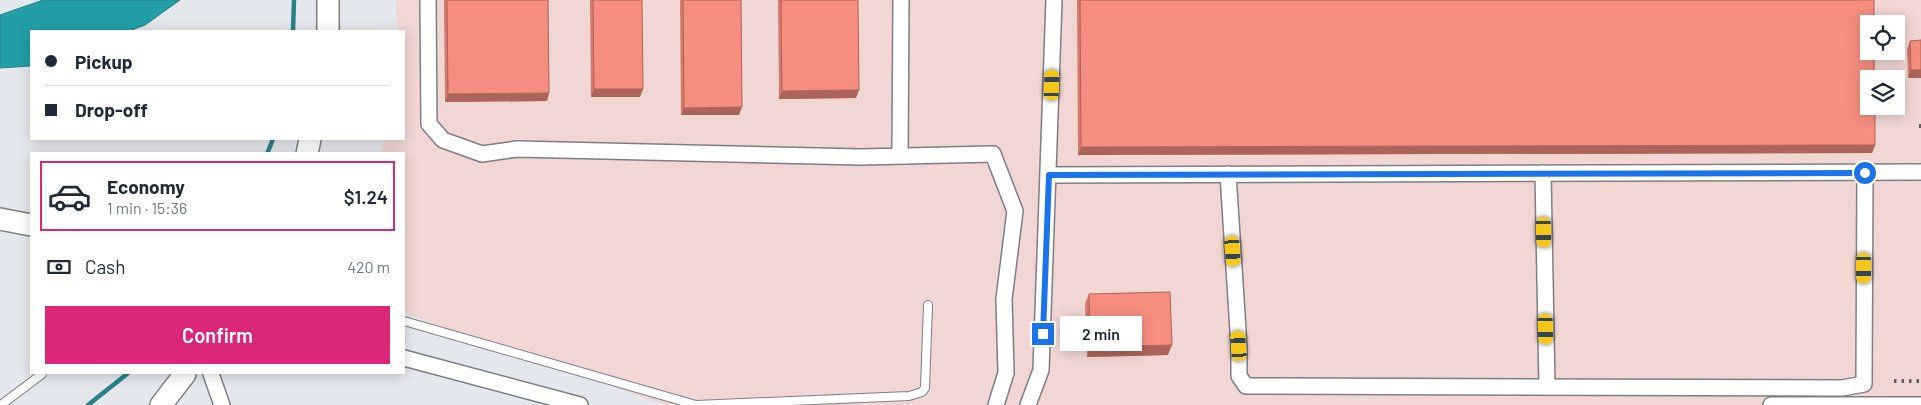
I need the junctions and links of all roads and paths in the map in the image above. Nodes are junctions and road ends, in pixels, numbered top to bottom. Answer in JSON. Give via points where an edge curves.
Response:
{"nodes":[{"id":1,"x":328,"y":0,"type":"edge"},
{"id":2,"x":428,"y":0,"type":"edge"},
{"id":3,"x":901,"y":0,"type":"edge"},
{"id":4,"x":1054,"y":0,"type":"edge"},
{"id":5,"x":328,"y":30,"type":"edge"},
{"id":6,"x":900,"y":156,"type":"junction"},
{"id":7,"x":1921,"y":172,"type":"edge"},
{"id":8,"x":1543,"y":173,"type":"junction"},
{"id":9,"x":1865,"y":173,"type":"junction"},
{"id":10,"x":1228,"y":174,"type":"junction"},
{"id":11,"x":1049,"y":175,"type":"junction"},
{"id":12,"x":0,"y":219,"type":"edge"},
{"id":13,"x":30,"y":225,"type":"edge"},
{"id":14,"x":928,"y":305,"type":"dead end"},
{"id":15,"x":405,"y":321,"type":"edge"},
{"id":16,"x":405,"y":358,"type":"edge"},
{"id":17,"x":42,"y":374,"type":"edge"},
{"id":18,"x":185,"y":374,"type":"edge"},
{"id":19,"x":211,"y":374,"type":"edge"},
{"id":20,"x":1547,"y":387,"type":"junction"},
{"id":21,"x":1,"y":405,"type":"edge"},
{"id":22,"x":162,"y":405,"type":"edge"},
{"id":23,"x":222,"y":405,"type":"edge"},
{"id":24,"x":580,"y":405,"type":"edge"},
{"id":25,"x":996,"y":405,"type":"edge"},
{"id":26,"x":1028,"y":405,"type":"edge"},
{"id":27,"x":1770,"y":405,"type":"edge"},
{"id":28,"x":1921,"y":405,"type":"edge"}],
"edges":[{"from":1,"to":5,"type":"street"},
{"from":2,"to":6,"type":"street","via":[[429,124],[443,140],[482,154],[517,149],[861,158]]},
{"from":3,"to":6,"type":"street"},
{"from":4,"to":11,"type":"street"},
{"from":6,"to":25,"type":"street","via":[[993,154],[1015,211],[1004,299],[1006,373]]},
{"from":7,"to":9,"type":"street"},
{"from":8,"to":9,"type":"street"},
{"from":8,"to":10,"type":"street"},
{"from":8,"to":20,"type":"street"},
{"from":9,"to":20,"type":"street","via":[[1864,384],[1842,388]]},
{"from":10,"to":11,"type":"street"},
{"from":10,"to":20,"type":"street","via":[[1239,376],[1246,386]]},
{"from":11,"to":26,"type":"street","via":[[1041,370]]},
{"from":12,"to":13,"type":"street"},
{"from":14,"to":15,"type":"lane","via":[[925,388],[922,392],[909,396],[696,405]]},
{"from":16,"to":24,"type":"street"},
{"from":17,"to":21,"type":"lane"},
{"from":18,"to":22,"type":"street"},
{"from":19,"to":23,"type":"street"},
{"from":27,"to":28,"type":"street"}]}
